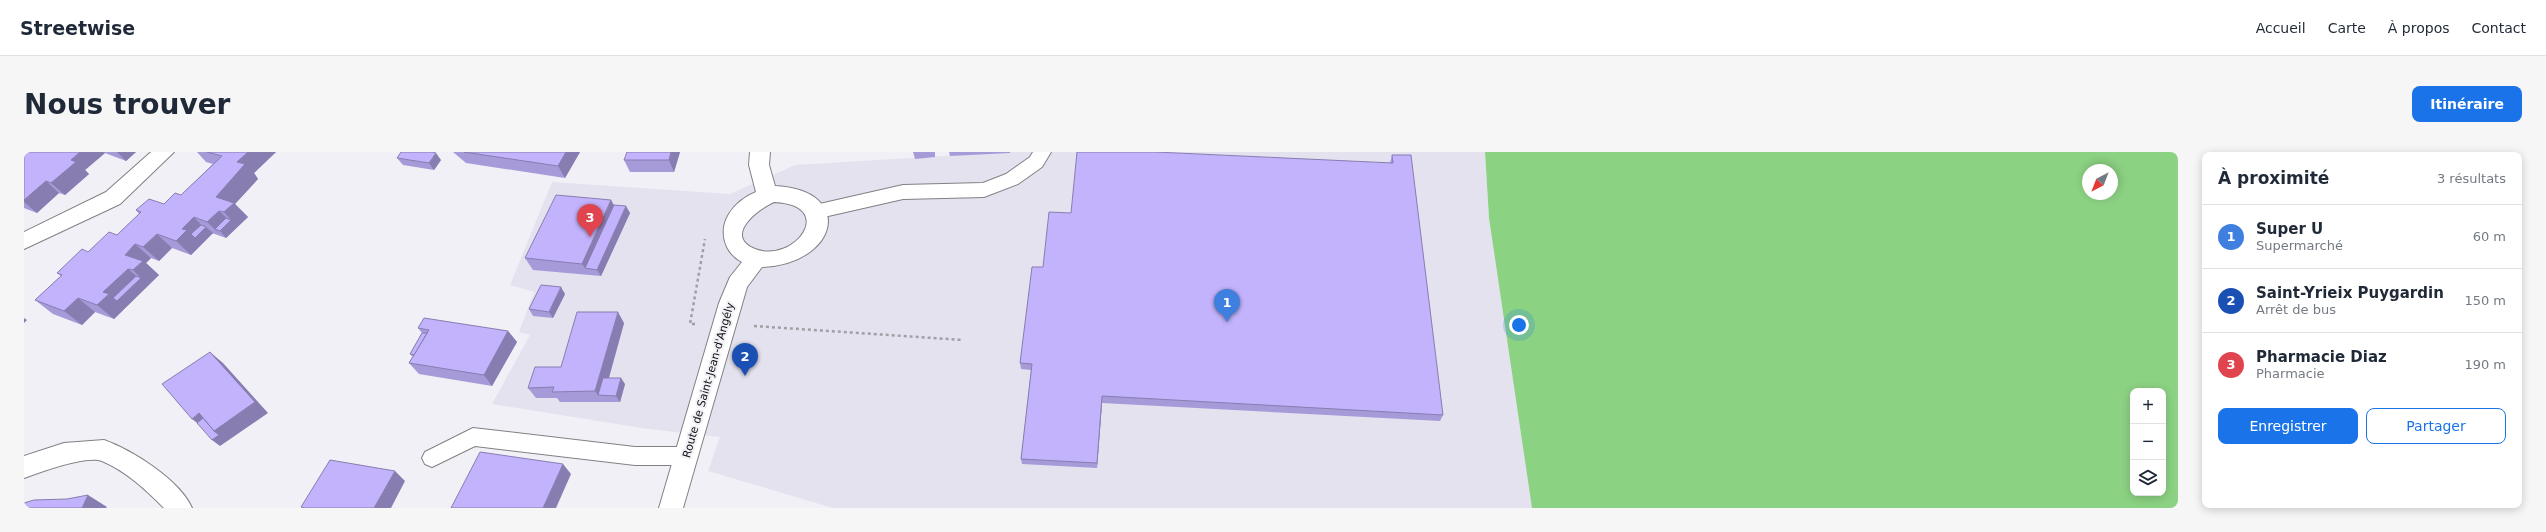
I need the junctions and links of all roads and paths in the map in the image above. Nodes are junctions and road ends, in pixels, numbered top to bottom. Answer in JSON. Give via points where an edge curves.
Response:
{"nodes":[{"id":1,"x":164,"y":152,"type":"edge"},
{"id":2,"x":760,"y":152,"type":"edge"},
{"id":3,"x":1042,"y":152,"type":"edge"},
{"id":4,"x":767,"y":196,"type":"junction"},
{"id":5,"x":815,"y":212,"type":"junction"},
{"id":6,"x":24,"y":241,"type":"edge"},
{"id":7,"x":704,"y":242,"type":"dead end"},
{"id":8,"x":757,"y":258,"type":"junction"},
{"id":9,"x":723,"y":324,"type":"junction"},
{"id":10,"x":963,"y":340,"type":"dead end"},
{"id":11,"x":686,"y":456,"type":"junction"},
{"id":12,"x":432,"y":458,"type":"dead end"},
{"id":13,"x":24,"y":467,"type":"edge"},
{"id":14,"x":180,"y":508,"type":"edge"},
{"id":15,"x":671,"y":508,"type":"edge"}],
"edges":[{"from":1,"to":6,"type":"main road","via":[[113,198]]},
{"from":2,"to":4,"type":"main road","via":[[760,165]]},
{"from":3,"to":5,"type":"lane","via":[[1036,162],[1012,179],[984,190],[902,192]]},
{"from":4,"to":5,"type":"main road","via":[[786,194],[799,197],[809,203]]},
{"from":4,"to":8,"type":"main road","via":[[746,205],[737,215],[733,225],[732,236],[737,246],[745,254]]},
{"from":5,"to":8,"type":"main road","via":[[818,222],[816,232],[798,252],[771,260]]},
{"from":7,"to":9,"type":"path","via":[[690,324]]},
{"from":8,"to":9,"type":"main road","name":"Route de Saint-Jean-d'Angély","via":[[738,284]]},
{"from":9,"to":10,"type":"path"},
{"from":9,"to":11,"type":"main road","name":"Route de Saint-Jean-d'Angély"},
{"from":11,"to":12,"type":"lane","via":[[635,456],[473,436]]},
{"from":11,"to":15,"type":"main road","name":"Route de Saint-Jean-d'Angély"},
{"from":13,"to":14,"type":"main road","via":[[64,453],[104,450],[150,478]]}]}
